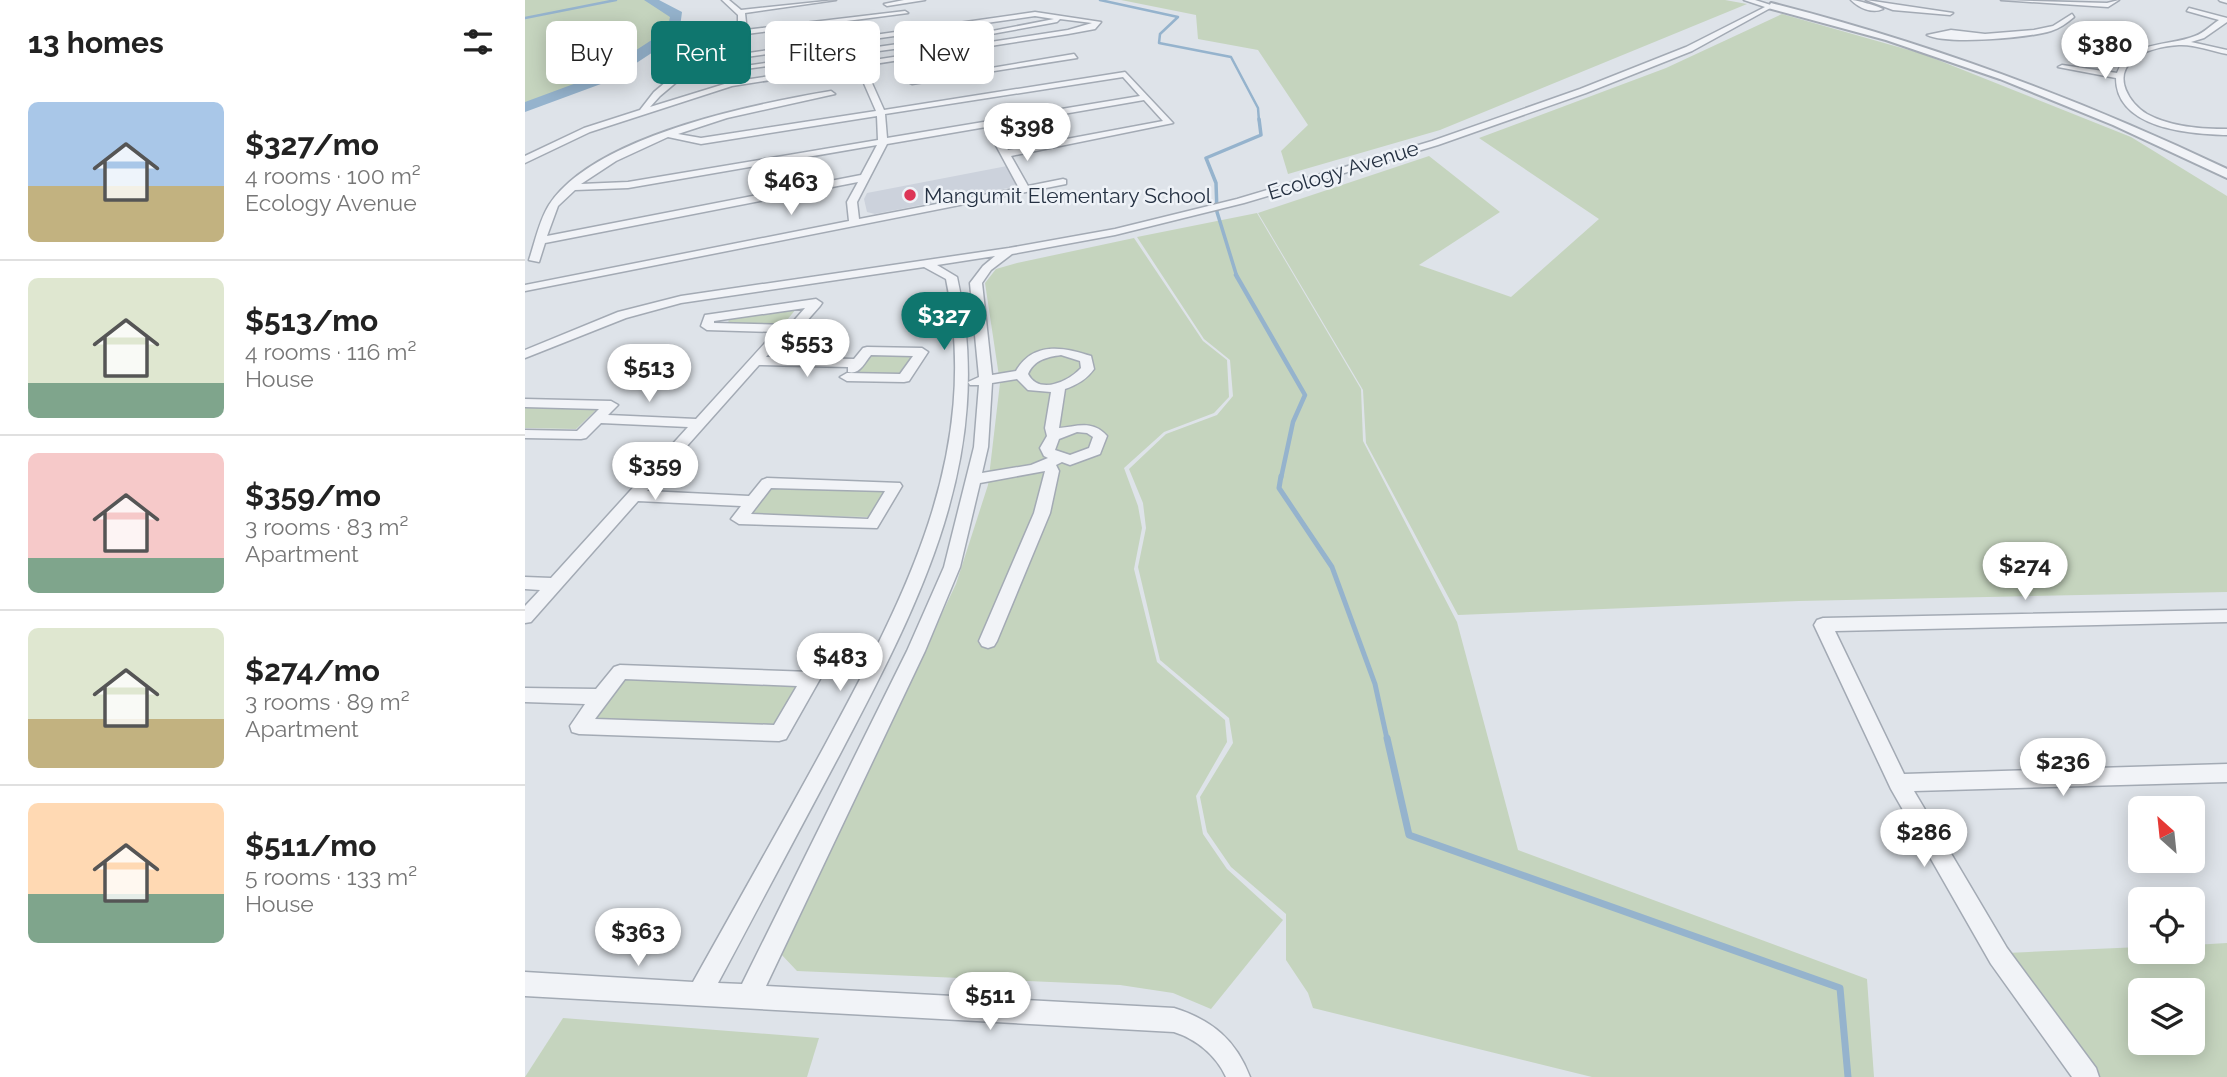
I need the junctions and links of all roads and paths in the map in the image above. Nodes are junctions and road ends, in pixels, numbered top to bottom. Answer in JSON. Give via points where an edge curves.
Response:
{"nodes":[{"id":1,"x":833,"y":0,"type":"edge"},
{"id":2,"x":1747,"y":0,"type":"edge"},
{"id":3,"x":1854,"y":0,"type":"edge"},
{"id":4,"x":1869,"y":0,"type":"edge"},
{"id":5,"x":2004,"y":0,"type":"edge"},
{"id":6,"x":727,"y":2,"type":"edge"},
{"id":7,"x":742,"y":2,"type":"edge"},
{"id":8,"x":2112,"y":2,"type":"edge"},
{"id":9,"x":1774,"y":3,"type":"edge"},
{"id":10,"x":2039,"y":3,"type":"junction"},
{"id":11,"x":883,"y":5,"type":"dead end"},
{"id":12,"x":1893,"y":8,"type":"junction"},
{"id":13,"x":2189,"y":10,"type":"dead end"},
{"id":14,"x":740,"y":12,"type":"junction"},
{"id":15,"x":905,"y":13,"type":"junction"},
{"id":16,"x":1950,"y":13,"type":"dead end"},
{"id":17,"x":2072,"y":16,"type":"junction"},
{"id":18,"x":1068,"y":18,"type":"junction"},
{"id":19,"x":2227,"y":20,"type":"edge"},
{"id":20,"x":742,"y":21,"type":"edge"},
{"id":21,"x":907,"y":21,"type":"edge"},
{"id":22,"x":990,"y":21,"type":"edge"},
{"id":23,"x":894,"y":25,"type":"edge"},
{"id":24,"x":751,"y":32,"type":"edge"},
{"id":25,"x":994,"y":32,"type":"edge"},
{"id":26,"x":2208,"y":34,"type":"junction"},
{"id":27,"x":1982,"y":35,"type":"junction"},
{"id":28,"x":894,"y":36,"type":"edge"},
{"id":29,"x":2179,"y":42,"type":"junction"},
{"id":30,"x":994,"y":43,"type":"edge"},
{"id":31,"x":751,"y":45,"type":"edge"},
{"id":32,"x":894,"y":47,"type":"edge"},
{"id":33,"x":2227,"y":52,"type":"edge"},
{"id":34,"x":751,"y":55,"type":"edge"},
{"id":35,"x":1074,"y":56,"type":"dead end"},
{"id":36,"x":894,"y":58,"type":"edge"},
{"id":37,"x":751,"y":66,"type":"edge"},
{"id":38,"x":2062,"y":67,"type":"dead end"},
{"id":39,"x":994,"y":69,"type":"edge"},
{"id":40,"x":2120,"y":76,"type":"junction"},
{"id":41,"x":994,"y":81,"type":"edge"},
{"id":42,"x":670,"y":84,"type":"edge"},
{"id":43,"x":868,"y":84,"type":"edge"},
{"id":44,"x":731,"y":85,"type":"junction"},
{"id":45,"x":670,"y":93,"type":"dead end"},
{"id":46,"x":1002,"y":93,"type":"junction"},
{"id":47,"x":831,"y":94,"type":"dead end"},
{"id":48,"x":1146,"y":97,"type":"junction"},
{"id":49,"x":644,"y":109,"type":"junction"},
{"id":50,"x":880,"y":113,"type":"junction"},
{"id":51,"x":989,"y":125,"type":"junction"},
{"id":52,"x":2227,"y":132,"type":"edge"},
{"id":53,"x":670,"y":135,"type":"junction"},
{"id":54,"x":883,"y":143,"type":"junction"},
{"id":55,"x":1004,"y":154,"type":"junction"},
{"id":56,"x":525,"y":160,"type":"edge"},
{"id":57,"x":2227,"y":174,"type":"edge"},
{"id":58,"x":863,"y":178,"type":"junction"},
{"id":59,"x":1063,"y":182,"type":"dead end"},
{"id":60,"x":575,"y":187,"type":"junction"},
{"id":61,"x":1024,"y":188,"type":"junction"},
{"id":62,"x":854,"y":221,"type":"junction"},
{"id":63,"x":542,"y":240,"type":"junction"},
{"id":64,"x":1009,"y":251,"type":"junction"},
{"id":65,"x":535,"y":260,"type":"dead end"},
{"id":66,"x":923,"y":262,"type":"junction"},
{"id":67,"x":525,"y":288,"type":"edge"},
{"id":68,"x":977,"y":301,"type":"junction"},
{"id":69,"x":957,"y":306,"type":"junction"},
{"id":70,"x":785,"y":328,"type":"junction"},
{"id":71,"x":981,"y":332,"type":"junction"},
{"id":72,"x":960,"y":335,"type":"junction"},
{"id":73,"x":525,"y":354,"type":"edge"},
{"id":74,"x":756,"y":361,"type":"junction"},
{"id":75,"x":858,"y":363,"type":"junction"},
{"id":76,"x":1021,"y":374,"type":"junction"},
{"id":77,"x":986,"y":381,"type":"junction"},
{"id":78,"x":962,"y":383,"type":"junction"},
{"id":79,"x":1059,"y":387,"type":"junction"},
{"id":80,"x":525,"y":403,"type":"edge"},
{"id":81,"x":597,"y":419,"type":"junction"},
{"id":82,"x":700,"y":423,"type":"junction"},
{"id":83,"x":525,"y":434,"type":"edge"},
{"id":84,"x":1054,"y":436,"type":"junction"},
{"id":85,"x":1053,"y":461,"type":"junction"},
{"id":86,"x":975,"y":479,"type":"junction"},
{"id":87,"x":636,"y":496,"type":"junction"},
{"id":88,"x":753,"y":501,"type":"junction"},
{"id":89,"x":525,"y":583,"type":"edge"},
{"id":90,"x":554,"y":584,"type":"junction"},
{"id":91,"x":2227,"y":616,"type":"edge"},
{"id":92,"x":525,"y":617,"type":"edge"},
{"id":93,"x":988,"y":641,"type":"dead end"},
{"id":94,"x":525,"y":695,"type":"edge"},
{"id":95,"x":601,"y":697,"type":"junction"},
{"id":96,"x":2227,"y":773,"type":"edge"},
{"id":97,"x":1898,"y":783,"type":"junction"},
{"id":98,"x":525,"y":984,"type":"edge"},
{"id":99,"x":700,"y":993,"type":"junction"},
{"id":100,"x":748,"y":995,"type":"junction"},
{"id":101,"x":1238,"y":1077,"type":"edge"},
{"id":102,"x":2087,"y":1077,"type":"edge"}],
"edges":[{"from":1,"to":14,"type":"street"},
{"from":2,"to":9,"type":"street"},
{"from":3,"to":12,"type":"street","via":[[1872,9]]},
{"from":4,"to":12,"type":"street"},
{"from":5,"to":10,"type":"street"},
{"from":6,"to":7,"type":"street"},
{"from":6,"to":14,"type":"street"},
{"from":8,"to":10,"type":"street"},
{"from":8,"to":17,"type":"street"},
{"from":9,"to":57,"type":"street","via":[[2012,78],[2137,129]]},
{"from":9,"to":64,"type":"street","name":"Ecology Avenue","via":[[1689,49],[1435,143],[1240,201],[1115,232]]},
{"from":10,"to":17,"type":"street"},
{"from":11,"to":15,"type":"street","via":[[922,0]]},
{"from":12,"to":16,"type":"street"},
{"from":13,"to":19,"type":"street"},
{"from":14,"to":20,"type":"street"},
{"from":15,"to":21,"type":"street"},
{"from":15,"to":24,"type":"street"},
{"from":17,"to":27,"type":"street","via":[[2043,32]]},
{"from":18,"to":22,"type":"street","via":[[1034,14]]},
{"from":18,"to":25,"type":"street"},
{"from":18,"to":30,"type":"street","via":[[1097,22],[1068,32]]},
{"from":19,"to":26,"type":"street","via":[[2212,26]]},
{"from":23,"to":31,"type":"street"},
{"from":26,"to":29,"type":"street"},
{"from":26,"to":33,"type":"street"},
{"from":27,"to":27,"type":"street","via":[[1951,32],[1931,35],[1939,39]]},
{"from":28,"to":34,"type":"street"},
{"from":29,"to":33,"type":"street"},
{"from":29,"to":40,"type":"street","via":[[2132,57]]},
{"from":32,"to":37,"type":"street"},
{"from":35,"to":39,"type":"street"},
{"from":36,"to":44,"type":"street"},
{"from":38,"to":40,"type":"street"},
{"from":40,"to":52,"type":"street","via":[[2121,92],[2141,114],[2186,129]]},
{"from":41,"to":46,"type":"street"},
{"from":42,"to":49,"type":"street"},
{"from":43,"to":50,"type":"street"},
{"from":44,"to":45,"type":"street"},
{"from":44,"to":49,"type":"street"},
{"from":46,"to":48,"type":"street","via":[[1125,74]]},
{"from":46,"to":50,"type":"street"},
{"from":47,"to":53,"type":"street","via":[[750,109]]},
{"from":48,"to":51,"type":"street"},
{"from":48,"to":55,"type":"street","via":[[1169,123]]},
{"from":49,"to":56,"type":"street"},
{"from":50,"to":53,"type":"street","via":[[701,141]]},
{"from":50,"to":54,"type":"street"},
{"from":51,"to":54,"type":"street"},
{"from":51,"to":55,"type":"street"},
{"from":53,"to":60,"type":"street","via":[[615,159]]},
{"from":54,"to":58,"type":"street"},
{"from":54,"to":60,"type":"street","via":[[628,186]]},
{"from":55,"to":61,"type":"street"},
{"from":58,"to":62,"type":"street","via":[[852,202]]},
{"from":58,"to":63,"type":"street"},
{"from":59,"to":61,"type":"street"},
{"from":60,"to":63,"type":"street","via":[[558,200]]},
{"from":61,"to":62,"type":"street"},
{"from":62,"to":67,"type":"street"},
{"from":63,"to":65,"type":"street"},
{"from":64,"to":66,"type":"street","name":"Ecology Avenue"},
{"from":64,"to":68,"type":"street","via":[[976,283]]},
{"from":66,"to":69,"type":"street","via":[[951,276]]},
{"from":66,"to":73,"type":"street","name":"Ecology Avenue","via":[[681,300],[622,315]]},
{"from":68,"to":69,"type":"street"},
{"from":68,"to":71,"type":"street"},
{"from":69,"to":72,"type":"street"},
{"from":70,"to":70,"type":"street","via":[[793,328],[816,303],[709,318],[707,326]]},
{"from":70,"to":74,"type":"street"},
{"from":71,"to":72,"type":"street"},
{"from":71,"to":77,"type":"street"},
{"from":72,"to":78,"type":"street"},
{"from":74,"to":75,"type":"street"},
{"from":74,"to":82,"type":"street"},
{"from":75,"to":75,"type":"street","via":[[867,351],[922,352],[904,378],[847,377]]},
{"from":76,"to":77,"type":"street"},
{"from":76,"to":79,"type":"street","via":[[1032,386]]},
{"from":76,"to":79,"type":"street","via":[[1027,363],[1052,352],[1072,352],[1086,359],[1084,375]]},
{"from":77,"to":78,"type":"street"},
{"from":77,"to":86,"type":"street"},
{"from":78,"to":99,"type":"street","via":[[954,450],[922,569],[885,651]]},
{"from":79,"to":84,"type":"street"},
{"from":80,"to":81,"type":"street","via":[[611,405]]},
{"from":81,"to":82,"type":"street"},
{"from":81,"to":83,"type":"street","via":[[581,435]]},
{"from":82,"to":87,"type":"street"},
{"from":84,"to":85,"type":"street","via":[[1047,447]]},
{"from":84,"to":85,"type":"street","via":[[1084,428],[1096,432],[1101,441],[1088,456]]},
{"from":85,"to":86,"type":"street"},
{"from":85,"to":93,"type":"street","via":[[1042,513]]},
{"from":86,"to":100,"type":"street","via":[[952,567],[916,651]]},
{"from":87,"to":88,"type":"street"},
{"from":87,"to":90,"type":"street"},
{"from":88,"to":88,"type":"street","via":[[767,482],[895,486],[872,523],[739,519]]},
{"from":89,"to":90,"type":"street"},
{"from":90,"to":92,"type":"street"},
{"from":91,"to":97,"type":"street","via":[[1823,625]]},
{"from":94,"to":95,"type":"street"},
{"from":95,"to":95,"type":"street","via":[[620,672],[811,679],[779,733],[579,726]]},
{"from":96,"to":97,"type":"street"},
{"from":97,"to":102,"type":"street","via":[[1999,957]]},
{"from":98,"to":99,"type":"street"},
{"from":99,"to":100,"type":"street"},
{"from":100,"to":101,"type":"street","via":[[1174,1020],[1198,1027],[1217,1045]]}]}
